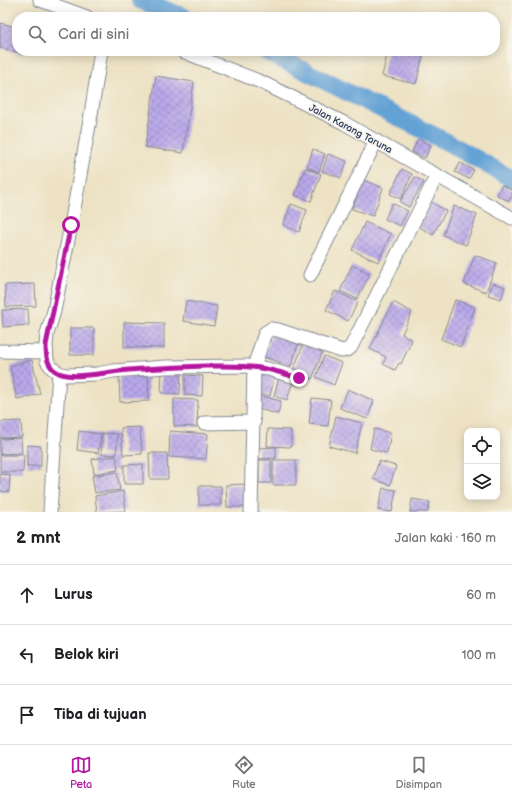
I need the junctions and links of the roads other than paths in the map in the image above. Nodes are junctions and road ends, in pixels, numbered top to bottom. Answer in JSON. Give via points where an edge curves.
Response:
{"nodes":[{"id":1,"x":40,"y":0,"type":"edge"},
{"id":2,"x":73,"y":12,"type":"edge"},
{"id":3,"x":100,"y":56,"type":"edge"},
{"id":4,"x":195,"y":56,"type":"edge"},
{"id":5,"x":376,"y":141,"type":"junction"},
{"id":6,"x":437,"y":175,"type":"junction"},
{"id":7,"x":512,"y":218,"type":"edge"},
{"id":8,"x":310,"y":275,"type":"dead end"},
{"id":9,"x":0,"y":351,"type":"edge"},
{"id":10,"x":46,"y":352,"type":"junction"},
{"id":11,"x":254,"y":367,"type":"junction"},
{"id":12,"x":58,"y":373,"type":"junction"},
{"id":13,"x":299,"y":378,"type":"dead end"},
{"id":14,"x":254,"y":422,"type":"junction"},
{"id":15,"x":204,"y":423,"type":"dead end"},
{"id":16,"x":50,"y":512,"type":"edge"},
{"id":17,"x":251,"y":512,"type":"edge"}],
"edges":[{"from":1,"to":2,"type":"street"},
{"from":3,"to":10,"type":"street","via":[[92,114],[54,311],[47,334]]},
{"from":4,"to":5,"type":"street","name":"Jalan Karang Taruna","via":[[261,82]]},
{"from":5,"to":6,"type":"street","name":"Jalan Karang Taruna"},
{"from":5,"to":8,"type":"street"},
{"from":6,"to":7,"type":"street","name":"Jalan Karang Taruna"},
{"from":6,"to":11,"type":"street","via":[[351,347],[335,350],[278,330],[271,330],[264,336]]},
{"from":9,"to":10,"type":"street"},
{"from":10,"to":12,"type":"street","via":[[47,361]]},
{"from":11,"to":12,"type":"street","via":[[165,367],[97,374]]},
{"from":11,"to":13,"type":"street"},
{"from":11,"to":14,"type":"street"},
{"from":12,"to":16,"type":"street"},
{"from":14,"to":15,"type":"street"},
{"from":14,"to":17,"type":"street"}]}
